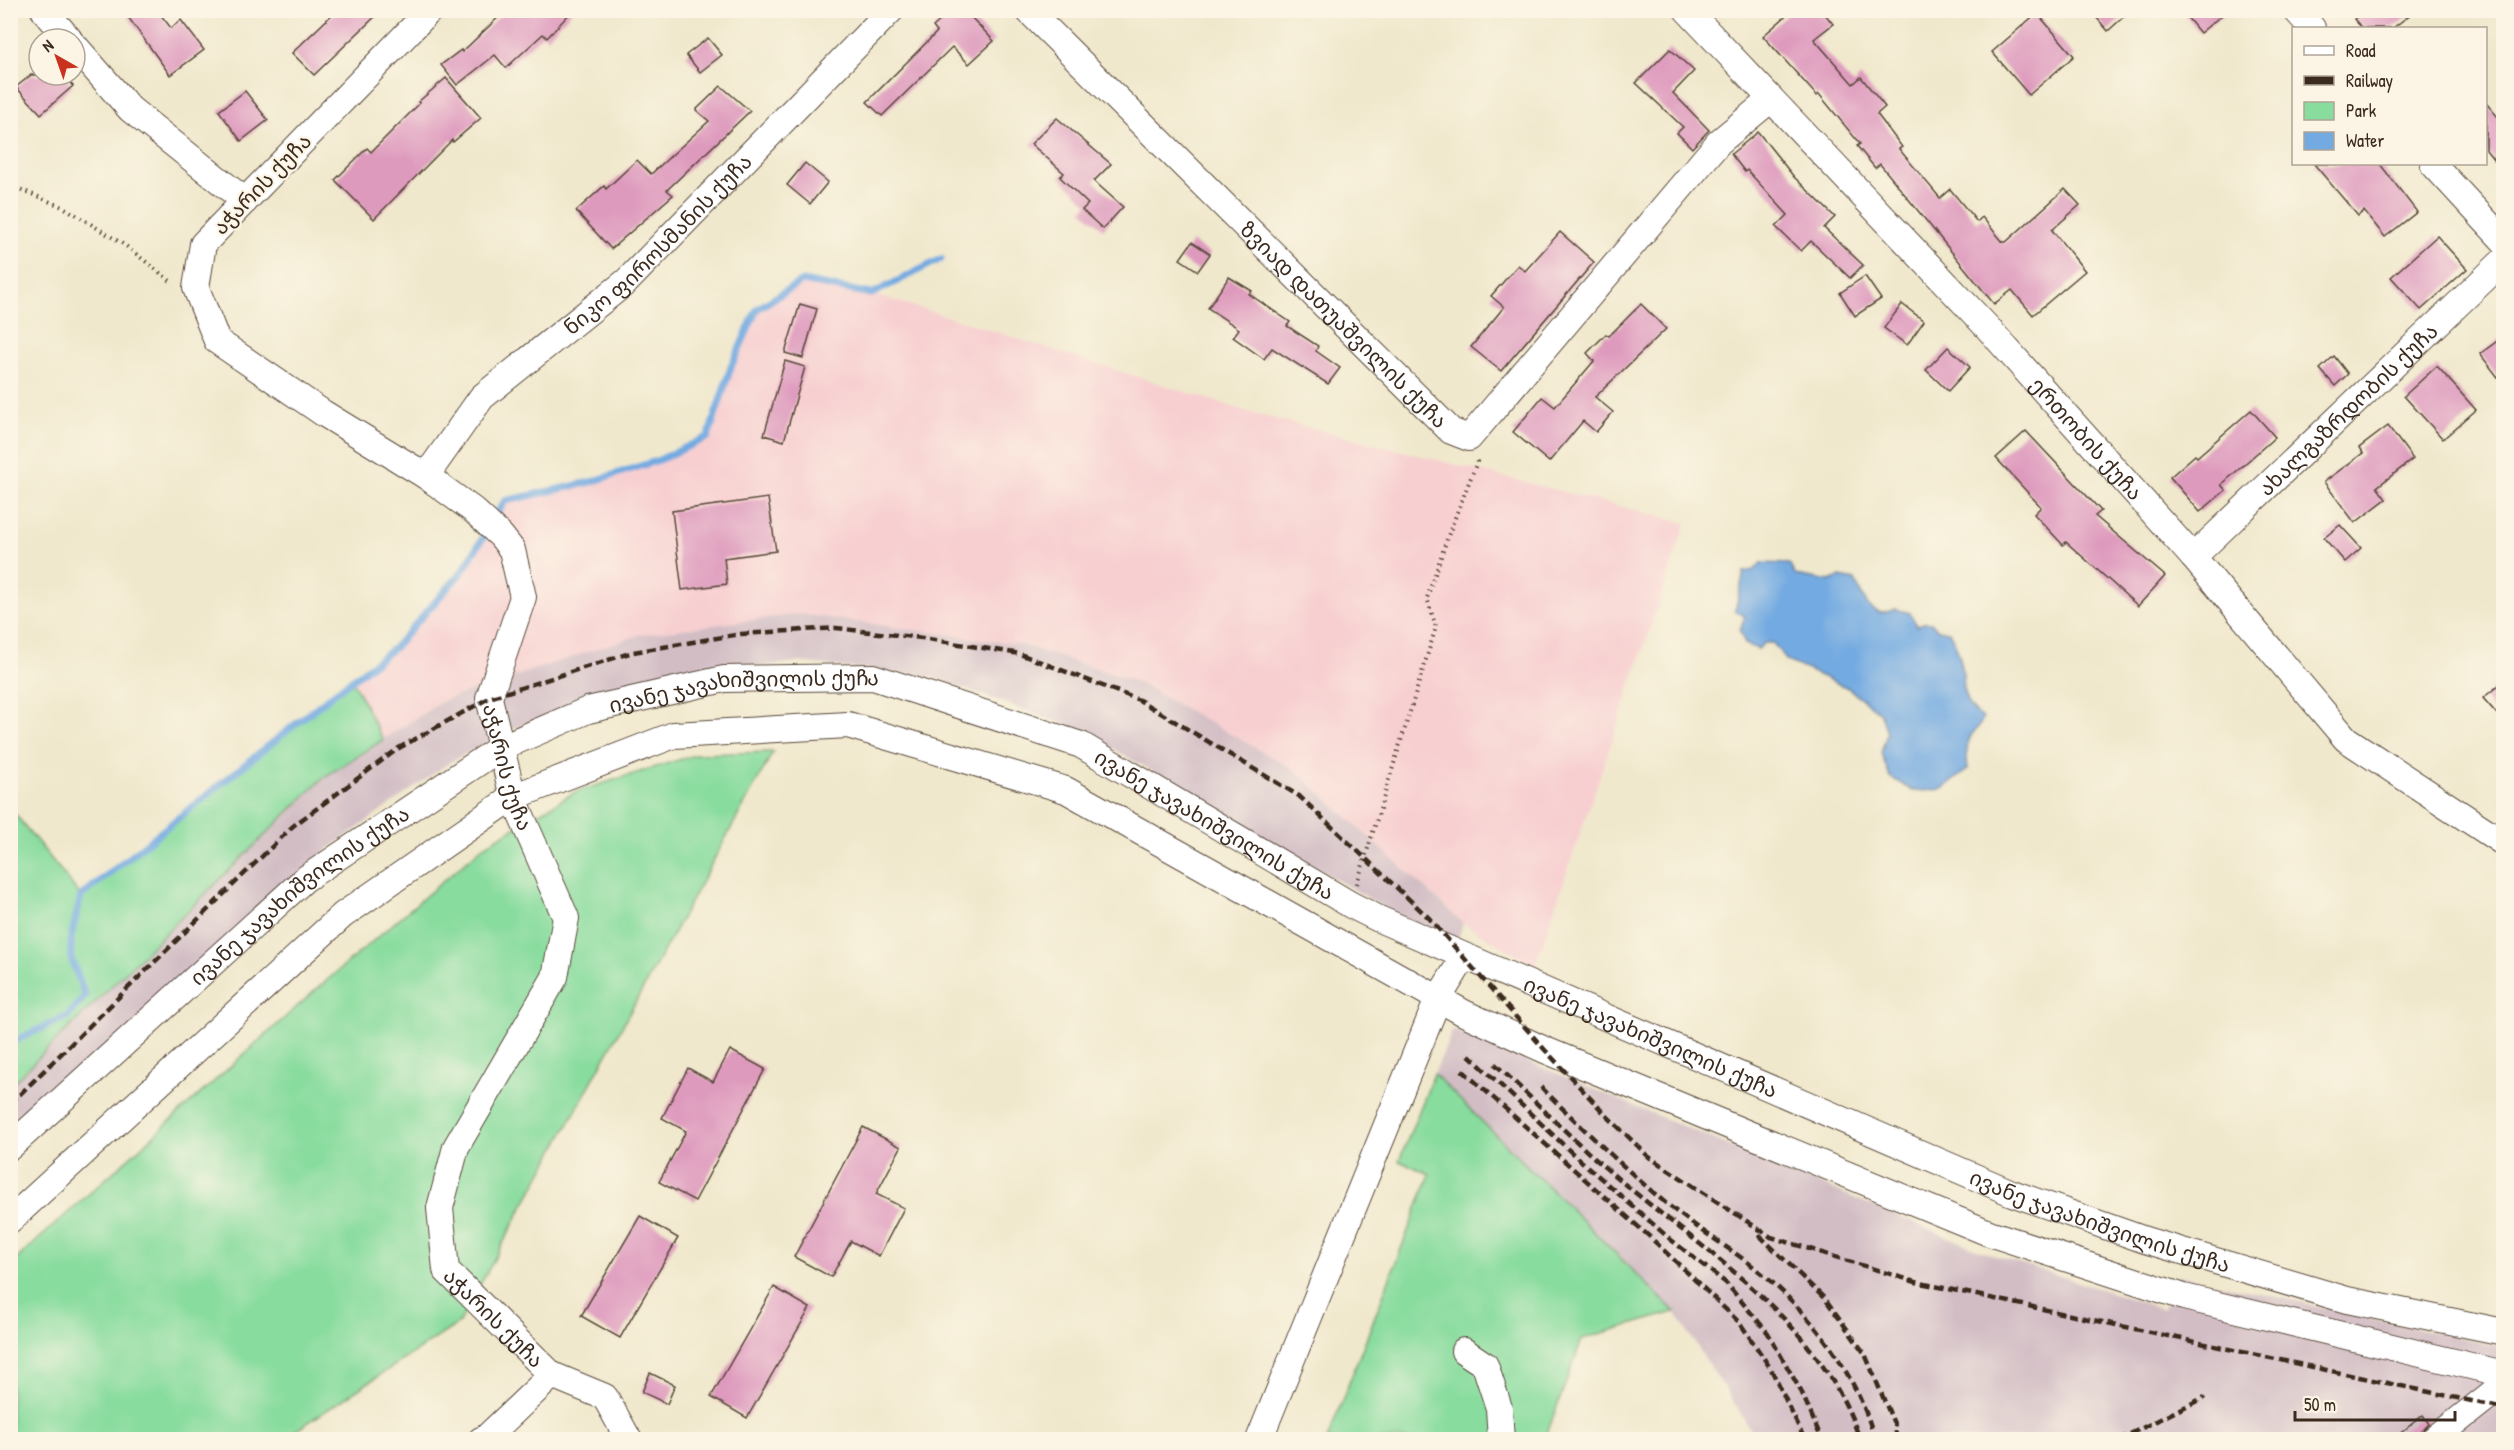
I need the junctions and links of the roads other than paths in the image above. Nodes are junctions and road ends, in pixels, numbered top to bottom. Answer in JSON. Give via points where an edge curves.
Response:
{"nodes":[{"id":1,"x":44,"y":10,"type":"edge"},
{"id":2,"x":430,"y":10,"type":"edge"},
{"id":3,"x":891,"y":10,"type":"edge"},
{"id":4,"x":1028,"y":10,"type":"edge"},
{"id":5,"x":1687,"y":10,"type":"edge"},
{"id":6,"x":2296,"y":10,"type":"edge"},
{"id":7,"x":59,"y":27,"type":"edge"},
{"id":8,"x":2311,"y":27,"type":"edge"},
{"id":9,"x":87,"y":60,"type":"edge"},
{"id":10,"x":1771,"y":99,"type":"junction"},
{"id":11,"x":2434,"y":165,"type":"edge"},
{"id":12,"x":245,"y":201,"type":"junction"},
{"id":13,"x":2504,"y":241,"type":"edge"},
{"id":14,"x":2504,"y":260,"type":"edge"},
{"id":15,"x":426,"y":476,"type":"junction"},
{"id":16,"x":2193,"y":557,"type":"junction"},
{"id":17,"x":500,"y":748,"type":"junction"},
{"id":18,"x":513,"y":797,"type":"junction"},
{"id":19,"x":2504,"y":843,"type":"edge"},
{"id":20,"x":1464,"y":957,"type":"junction"},
{"id":21,"x":1438,"y":999,"type":"junction"},
{"id":22,"x":10,"y":1147,"type":"edge"},
{"id":23,"x":10,"y":1220,"type":"edge"},
{"id":24,"x":2504,"y":1332,"type":"edge"},
{"id":25,"x":1464,"y":1351,"type":"dead end"},
{"id":26,"x":2504,"y":1374,"type":"edge"},
{"id":27,"x":552,"y":1376,"type":"junction"},
{"id":28,"x":2504,"y":1384,"type":"edge"},
{"id":29,"x":481,"y":1440,"type":"edge"},
{"id":30,"x":629,"y":1440,"type":"edge"},
{"id":31,"x":1258,"y":1440,"type":"edge"},
{"id":32,"x":1501,"y":1440,"type":"edge"},
{"id":33,"x":2433,"y":1440,"type":"edge"}],
"edges":[{"from":1,"to":7,"type":"street"},
{"from":2,"to":12,"type":"street","name":"აჭარის ქუჩა"},
{"from":3,"to":15,"type":"street","name":"ნიკო ფიროსმანის ქუჩა","via":[[627,281],[482,397]]},
{"from":4,"to":10,"type":"street","name":"ზვიად დათუაშვილის ქუჩა","via":[[1451,431],[1468,438],[1719,142]]},
{"from":5,"to":10,"type":"street","name":"ერთობის ქუჩა"},
{"from":6,"to":8,"type":"street"},
{"from":9,"to":12,"type":"street","via":[[130,109]]},
{"from":10,"to":16,"type":"street","name":"ერთობის ქუჩა","via":[[1987,327]]},
{"from":11,"to":13,"type":"street"},
{"from":12,"to":15,"type":"street","name":"აჭარის ქუჩა","via":[[203,243],[196,288],[217,341]]},
{"from":14,"to":16,"type":"street","name":"ახალგაზრდობის ქუჩა"},
{"from":15,"to":17,"type":"street","name":"აჭარის ქუჩა","via":[[473,510],[512,550],[523,597],[489,698]]},
{"from":16,"to":19,"type":"street","name":"ერთობის ქუჩა","via":[[2346,739]]},
{"from":17,"to":18,"type":"street","name":"აჭარის ქუჩა"},
{"from":17,"to":20,"type":"street","name":"ივანე ჯავახიშვილის ქუჩა","via":[[588,710],[724,679],[873,677],[1081,745],[1351,905]]},
{"from":17,"to":22,"type":"street","name":"ივანე ჯავახიშვილის ქუჩა","via":[[305,879]]},
{"from":18,"to":21,"type":"street","via":[[675,735],[848,725],[1066,790]]},
{"from":18,"to":23,"type":"street","via":[[344,915]]},
{"from":18,"to":27,"type":"street","name":"აჭარის ქუჩა","via":[[566,918],[555,977],[456,1147],[440,1208],[447,1270]]},
{"from":20,"to":21,"type":"street"},
{"from":20,"to":24,"type":"street","name":"ივანე ჯავახიშვილის ქუჩა","via":[[2023,1197],[2145,1240],[2347,1300]]},
{"from":21,"to":26,"type":"street","via":[[1545,1050],[1989,1233],[2184,1297]]},
{"from":21,"to":31,"type":"street"},
{"from":25,"to":32,"type":"street","via":[[1485,1365],[1499,1408]]},
{"from":27,"to":29,"type":"street"},
{"from":27,"to":30,"type":"street","name":"აჭარის ქუჩა","via":[[605,1396]]},
{"from":28,"to":33,"type":"street"}]}
